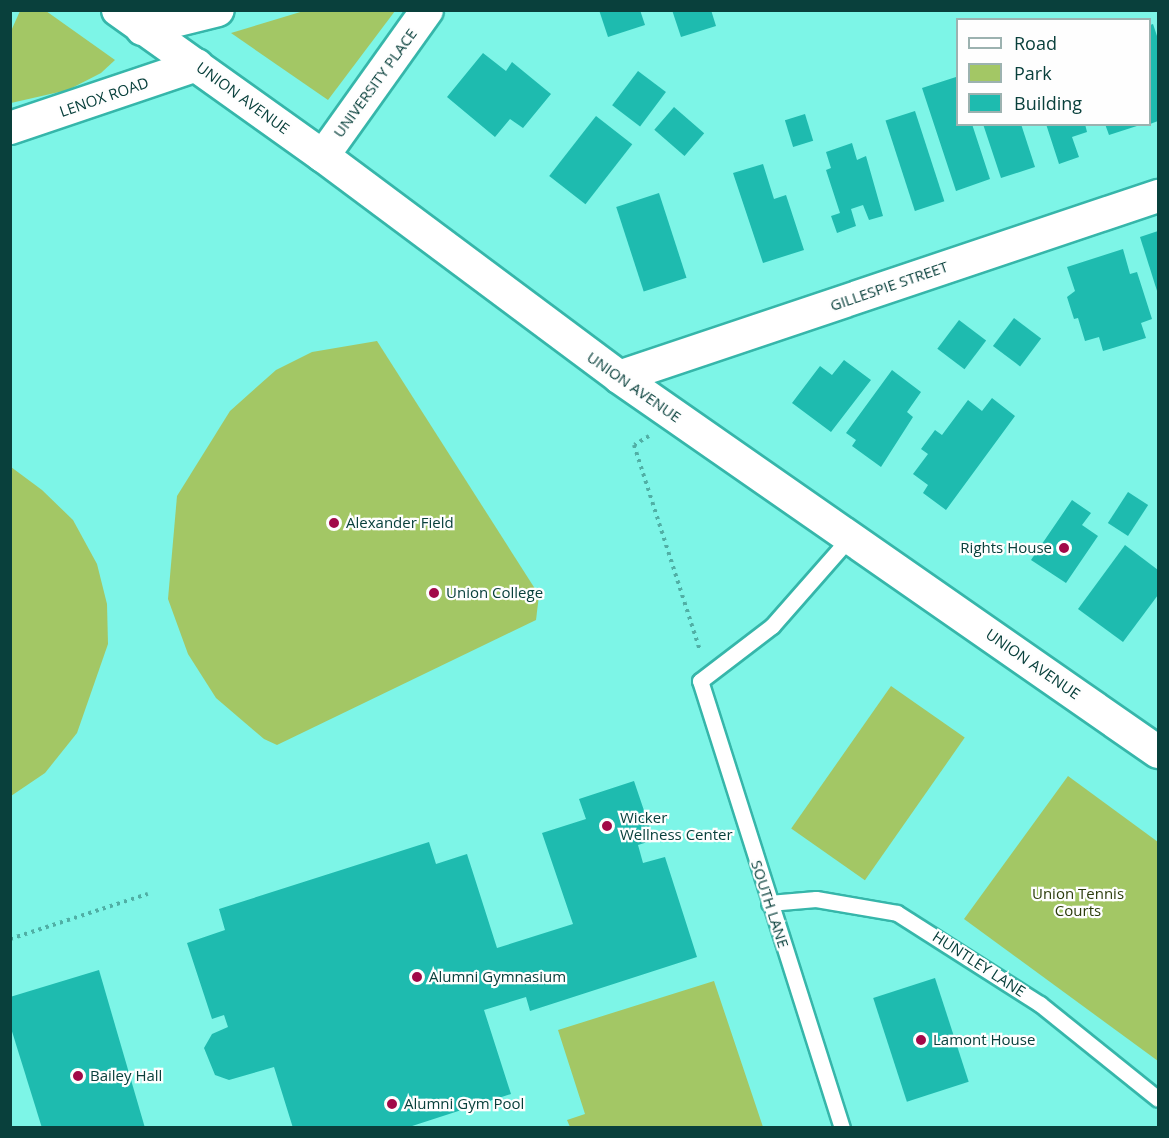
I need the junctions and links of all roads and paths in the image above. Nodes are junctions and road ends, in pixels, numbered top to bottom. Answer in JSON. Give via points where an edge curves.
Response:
{"nodes":[{"id":1,"x":218,"y":10,"type":"edge"},
{"id":2,"x":427,"y":10,"type":"edge"},
{"id":3,"x":130,"y":20,"type":"edge"},
{"id":4,"x":196,"y":64,"type":"junction"},
{"id":5,"x":10,"y":128,"type":"edge"},
{"id":6,"x":323,"y":156,"type":"junction"},
{"id":7,"x":1158,"y":196,"type":"edge"},
{"id":8,"x":619,"y":377,"type":"junction"},
{"id":9,"x":677,"y":418,"type":"junction"},
{"id":10,"x":851,"y":536,"type":"junction"},
{"id":11,"x":704,"y":678,"type":"junction"},
{"id":12,"x":1158,"y":752,"type":"edge"},
{"id":13,"x":148,"y":894,"type":"dead end"},
{"id":14,"x":769,"y":903,"type":"junction"},
{"id":15,"x":10,"y":939,"type":"edge"},
{"id":16,"x":1158,"y":1100,"type":"edge"},
{"id":17,"x":842,"y":1128,"type":"edge"}],
"edges":[{"from":1,"to":3,"type":"street"},
{"from":2,"to":6,"type":"street","name":"UNIVERSITY PLACE"},
{"from":3,"to":4,"type":"street","name":"UNION AVENUE"},
{"from":4,"to":5,"type":"street","name":"LENOX ROAD"},
{"from":4,"to":6,"type":"street","name":"UNION AVENUE"},
{"from":6,"to":8,"type":"street","name":"UNION AVENUE"},
{"from":7,"to":8,"type":"street","name":"GILLESPIE STREET"},
{"from":8,"to":9,"type":"street","name":"UNION AVENUE"},
{"from":9,"to":10,"type":"street","name":"UNION AVENUE"},
{"from":9,"to":11,"type":"path","via":[[634,445]]},
{"from":10,"to":11,"type":"lane","via":[[772,626]]},
{"from":10,"to":12,"type":"street","name":"UNION AVENUE"},
{"from":11,"to":14,"type":"lane","name":"SOUTH LANE"},
{"from":13,"to":15,"type":"path"},
{"from":14,"to":16,"type":"lane","name":"HUNTLEY LANE","via":[[816,899],[897,913],[1040,1004]]},
{"from":14,"to":17,"type":"lane","name":"SOUTH LANE"}]}
